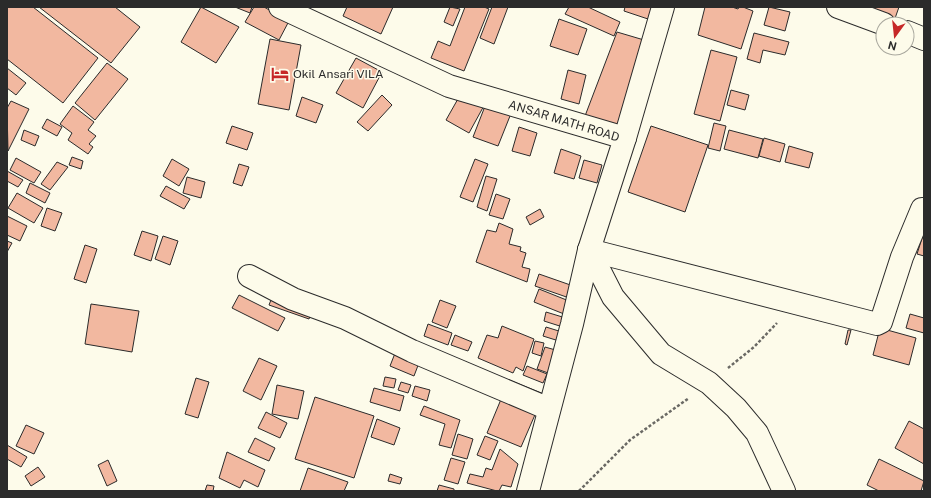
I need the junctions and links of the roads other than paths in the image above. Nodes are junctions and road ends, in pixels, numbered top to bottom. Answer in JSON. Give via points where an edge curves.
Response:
{"nodes":[{"id":1,"x":280,"y":7,"type":"edge"},
{"id":2,"x":663,"y":7,"type":"edge"},
{"id":3,"x":838,"y":7,"type":"edge"},
{"id":4,"x":875,"y":21,"type":"edge"},
{"id":5,"x":625,"y":138,"type":"junction"},
{"id":6,"x":924,"y":209,"type":"edge"},
{"id":7,"x":589,"y":250,"type":"junction"},
{"id":8,"x":249,"y":276,"type":"dead end"},
{"id":9,"x":550,"y":409,"type":"junction"},
{"id":10,"x":528,"y":491,"type":"edge"},
{"id":11,"x":784,"y":491,"type":"edge"}],
"edges":[{"from":1,"to":5,"type":"street","name":"ANSAR MATH ROAD","via":[[449,86]]},
{"from":2,"to":5,"type":"street"},
{"from":3,"to":4,"type":"street"},
{"from":5,"to":7,"type":"street","name":"ANSAR MATH ROAD"},
{"from":6,"to":7,"type":"street","via":[[902,257],[881,322],[877,324]]},
{"from":7,"to":9,"type":"street","name":"ANSAR MATH ROAD"},
{"from":7,"to":11,"type":"street","via":[[613,297],[661,354],[710,383],[757,433]]},
{"from":8,"to":9,"type":"street","via":[[293,299],[345,318],[412,351]]},
{"from":9,"to":10,"type":"street","name":"ANSAR MATH ROAD"}]}
